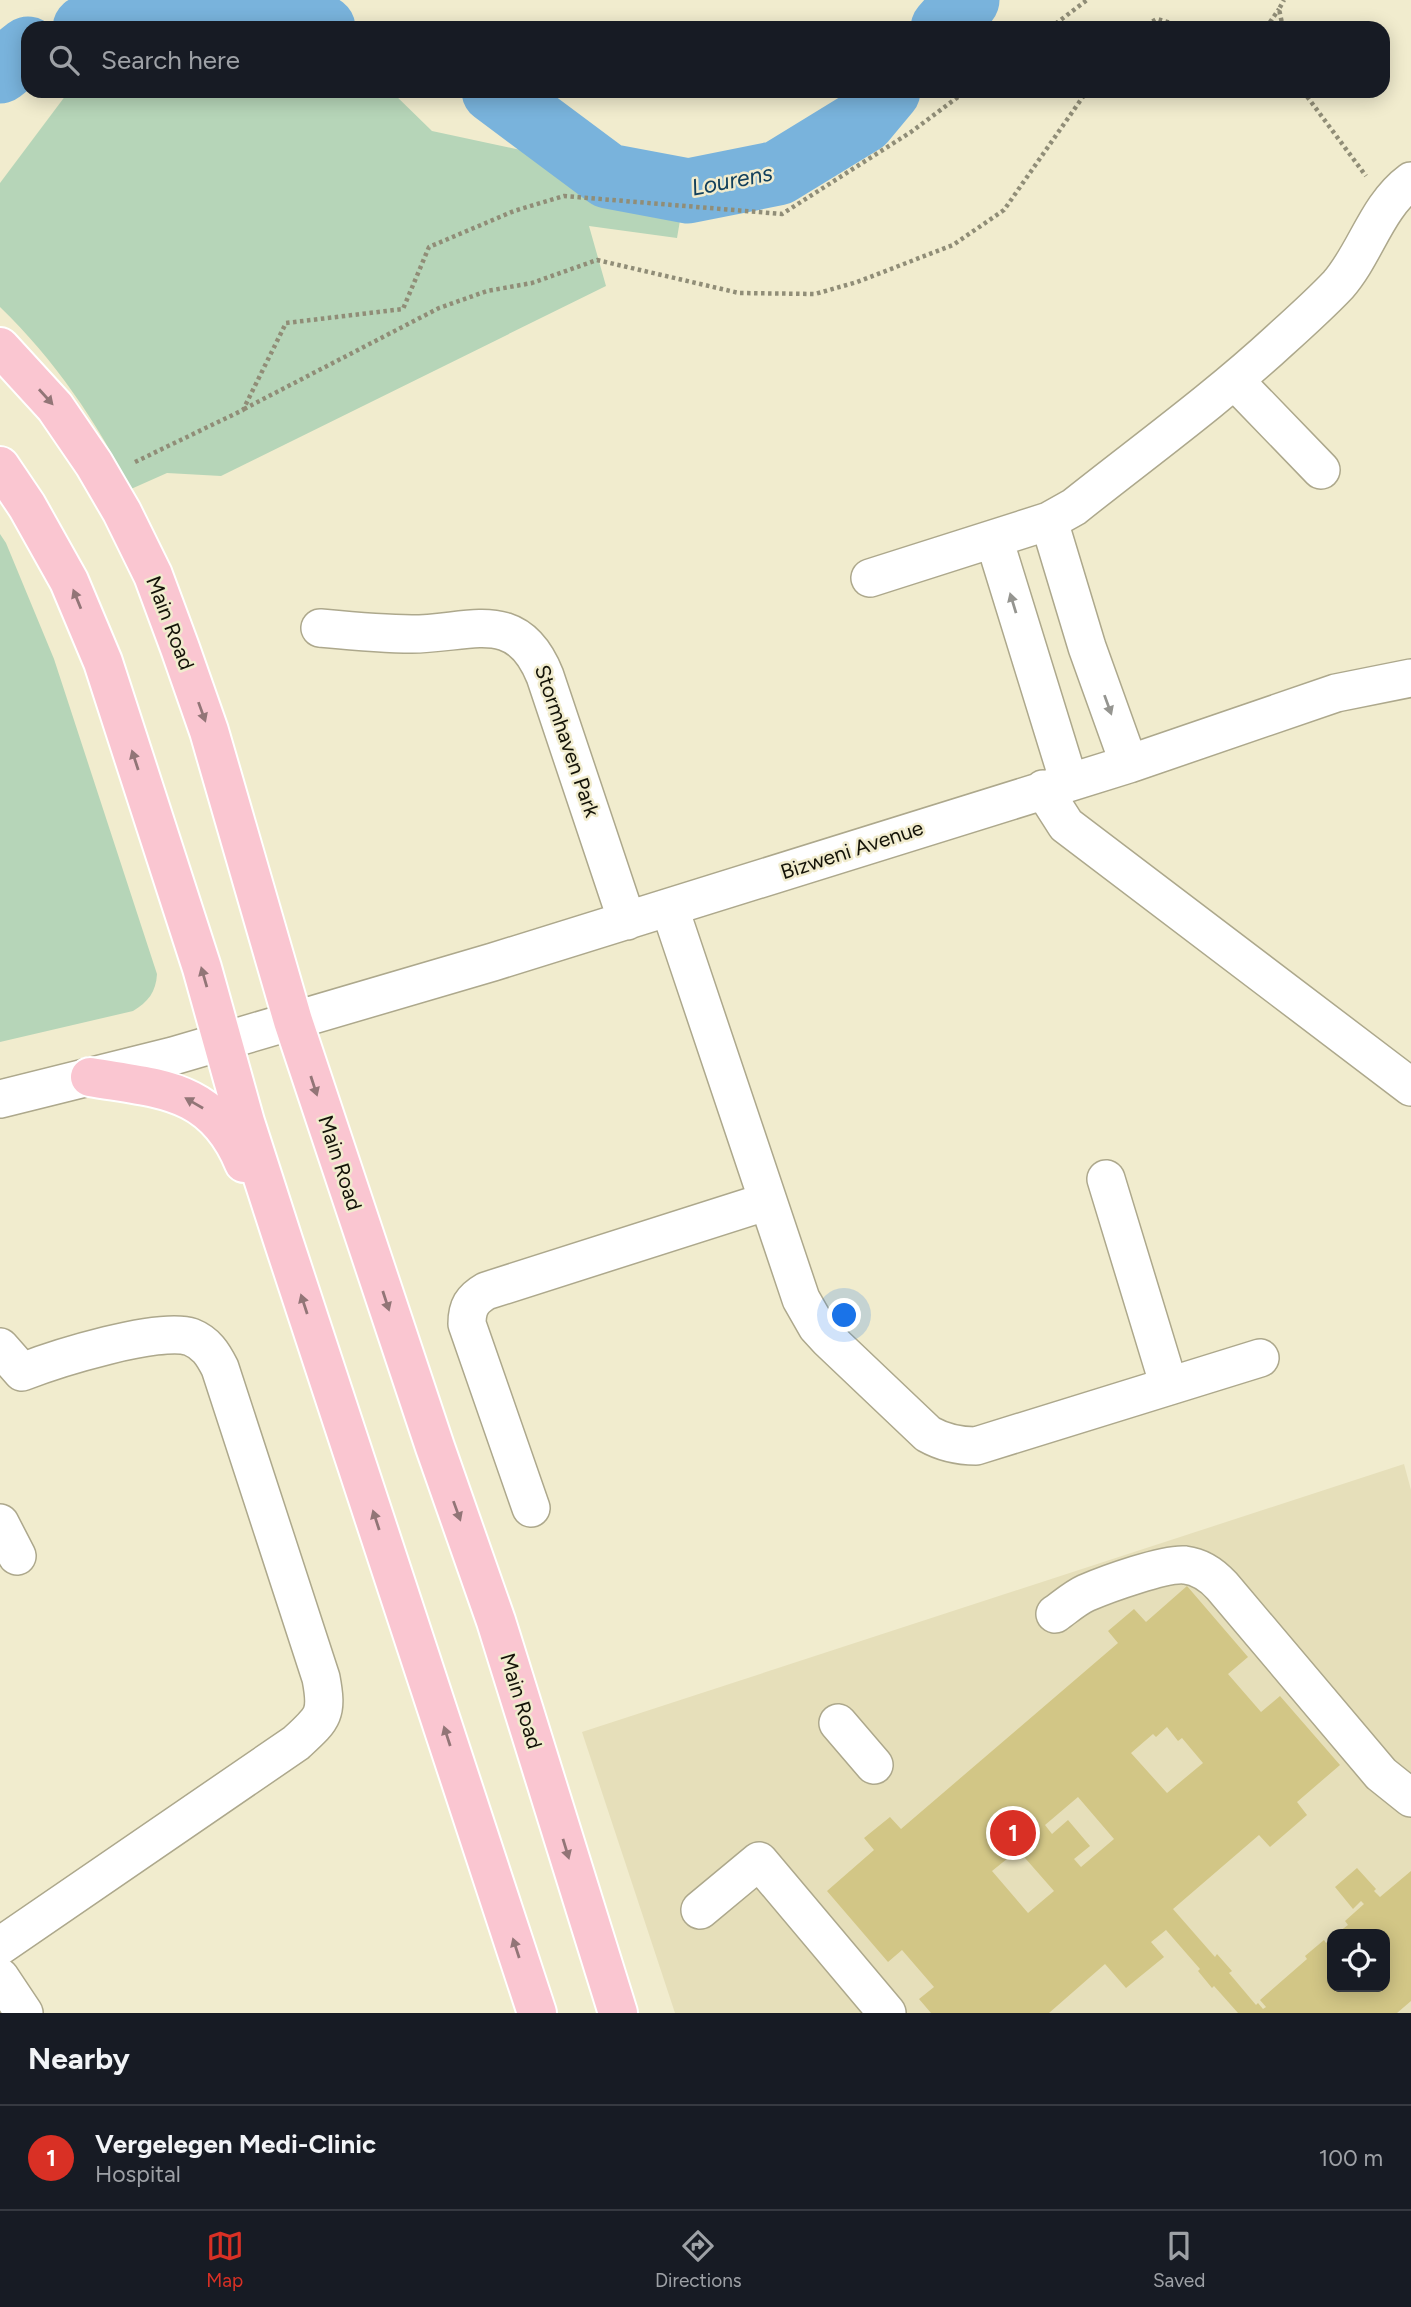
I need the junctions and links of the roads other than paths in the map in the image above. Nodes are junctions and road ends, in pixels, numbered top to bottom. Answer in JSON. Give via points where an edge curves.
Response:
{"nodes":[{"id":1,"x":1399,"y":193,"type":"edge"},
{"id":2,"x":0,"y":347,"type":"edge"},
{"id":3,"x":1235,"y":382,"type":"junction"},
{"id":4,"x":0,"y":466,"type":"edge"},
{"id":5,"x":1321,"y":470,"type":"dead end"},
{"id":6,"x":1049,"y":521,"type":"junction"},
{"id":7,"x":994,"y":539,"type":"junction"},
{"id":8,"x":870,"y":578,"type":"dead end"},
{"id":9,"x":320,"y":628,"type":"dead end"},
{"id":10,"x":1411,"y":678,"type":"edge"},
{"id":11,"x":1129,"y":764,"type":"junction"},
{"id":12,"x":1056,"y":785,"type":"junction"},
{"id":13,"x":670,"y":909,"type":"junction"},
{"id":14,"x":627,"y":921,"type":"junction"},
{"id":15,"x":293,"y":1021,"type":"junction"},
{"id":16,"x":222,"y":1042,"type":"junction"},
{"id":17,"x":90,"y":1077,"type":"junction"},
{"id":18,"x":1411,"y":1087,"type":"edge"},
{"id":19,"x":0,"y":1099,"type":"edge"},
{"id":20,"x":1106,"y":1179,"type":"dead end"},
{"id":21,"x":768,"y":1201,"type":"junction"},
{"id":22,"x":283,"y":1240,"type":"junction"},
{"id":23,"x":1261,"y":1358,"type":"dead end"},
{"id":24,"x":7,"y":1370,"type":"edge"},
{"id":25,"x":1169,"y":1386,"type":"junction"},
{"id":26,"x":531,"y":1508,"type":"dead end"},
{"id":27,"x":0,"y":1523,"type":"edge"},
{"id":28,"x":17,"y":1556,"type":"dead end"},
{"id":29,"x":1055,"y":1614,"type":"dead end"},
{"id":30,"x":838,"y":1723,"type":"dead end"},
{"id":31,"x":874,"y":1765,"type":"dead end"},
{"id":32,"x":1411,"y":1798,"type":"edge"},
{"id":33,"x":700,"y":1910,"type":"dead end"},
{"id":34,"x":0,"y":1946,"type":"edge"},
{"id":35,"x":0,"y":1977,"type":"edge"},
{"id":36,"x":24,"y":2013,"type":"edge"},
{"id":37,"x":537,"y":2013,"type":"edge"},
{"id":38,"x":618,"y":2013,"type":"edge"},
{"id":39,"x":887,"y":2013,"type":"edge"}],
"edges":[{"from":1,"to":3,"type":"street","via":[[1339,284]]},
{"from":2,"to":15,"type":"main road","name":"Main Road","one_way":true,"via":[[55,407],[122,512],[153,575],[201,707]]},
{"from":3,"to":5,"type":"street"},
{"from":3,"to":6,"type":"street","via":[[1074,507]]},
{"from":16,"to":4,"type":"main road","one_way":true,"via":[[103,662],[69,581]]},
{"from":6,"to":7,"type":"street"},
{"from":6,"to":11,"type":"street","one_way":true},
{"from":7,"to":8,"type":"street"},
{"from":12,"to":7,"type":"street","one_way":true},
{"from":9,"to":14,"type":"street","name":"Stormhaven Park","via":[[415,634],[497,629],[526,643],[545,676]]},
{"from":10,"to":11,"type":"street","name":"Bizweni Avenue","via":[[1336,693]]},
{"from":11,"to":12,"type":"street","name":"Bizweni Avenue"},
{"from":12,"to":13,"type":"street","name":"Bizweni Avenue"},
{"from":12,"to":18,"type":"street","via":[[1066,825]]},
{"from":13,"to":14,"type":"street","name":"Bizweni Avenue"},
{"from":13,"to":21,"type":"street"},
{"from":14,"to":15,"type":"street","name":"Bizweni Avenue"},
{"from":15,"to":16,"type":"street","name":"Bizweni Avenue"},
{"from":15,"to":38,"type":"main road","name":"Main Road","one_way":true,"via":[[496,1621]]},
{"from":16,"to":17,"type":"street","name":"Bizweni Avenue"},
{"from":16,"to":22,"type":"main road"},
{"from":17,"to":19,"type":"street","name":"Bizweni Avenue"},
{"from":22,"to":17,"type":"main road","one_way":true,"via":[[224,1126],[202,1108],[159,1087]]},
{"from":20,"to":25,"type":"street"},
{"from":21,"to":25,"type":"street","via":[[801,1298],[817,1327],[928,1434],[943,1442],[976,1446]]},
{"from":21,"to":26,"type":"street","via":[[486,1291],[470,1306],[467,1324]]},
{"from":37,"to":22,"type":"main road","one_way":true},
{"from":23,"to":25,"type":"street"},
{"from":24,"to":34,"type":"street","via":[[170,1335],[194,1338],[205,1345],[220,1368],[326,1701],[320,1721],[296,1743]]},
{"from":27,"to":28,"type":"street"},
{"from":29,"to":32,"type":"street","via":[[1084,1594],[1168,1566],[1200,1569],[1222,1586],[1381,1774]]},
{"from":30,"to":31,"type":"street"},
{"from":33,"to":39,"type":"street","via":[[759,1861]]},
{"from":35,"to":36,"type":"street"}]}
